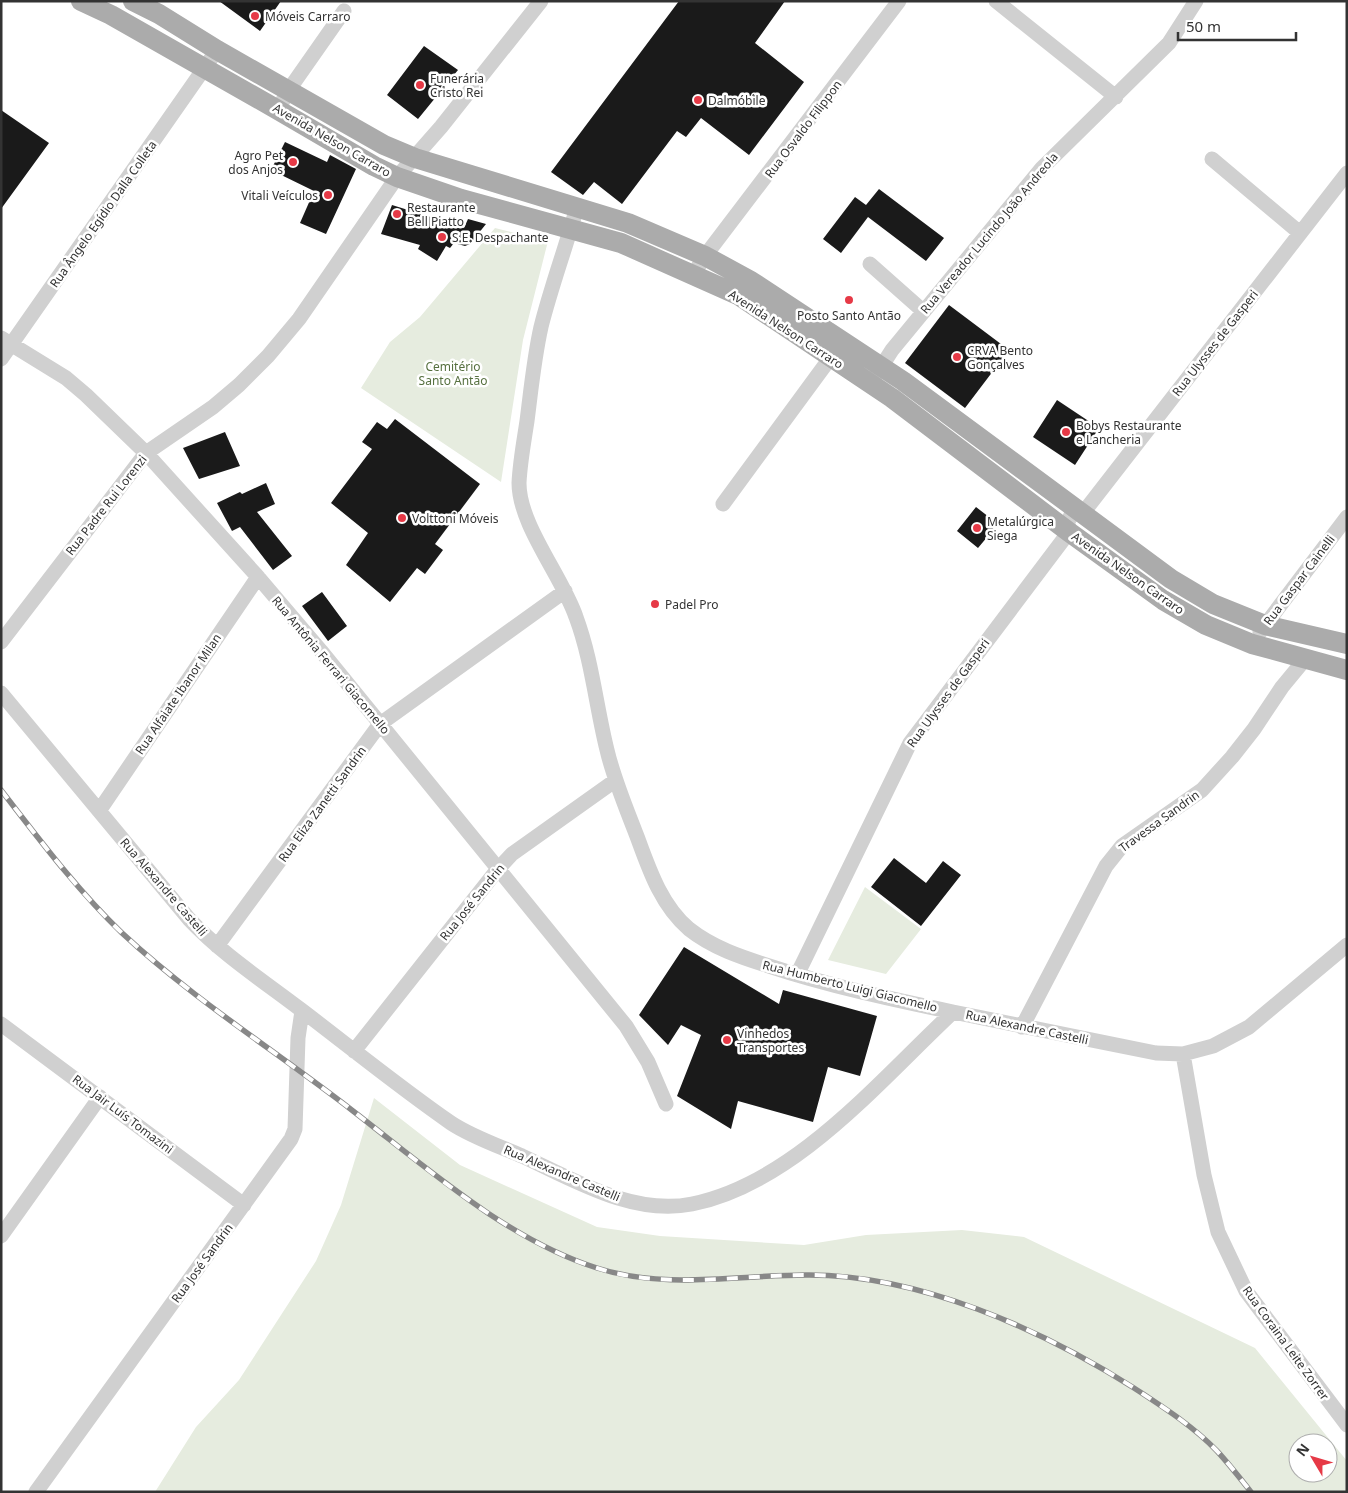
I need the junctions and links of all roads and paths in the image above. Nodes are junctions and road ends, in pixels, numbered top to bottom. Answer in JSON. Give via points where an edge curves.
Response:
{"nodes":[{"id":1,"x":81,"y":1,"type":"edge"},
{"id":2,"x":133,"y":1,"type":"edge"},
{"id":3,"x":541,"y":1,"type":"edge"},
{"id":4,"x":899,"y":1,"type":"edge"},
{"id":5,"x":996,"y":1,"type":"edge"},
{"id":6,"x":1196,"y":1,"type":"edge"},
{"id":7,"x":113,"y":8,"type":"edge"},
{"id":8,"x":344,"y":11,"type":"dead end"},
{"id":9,"x":217,"y":50,"type":"junction"},
{"id":10,"x":205,"y":69,"type":"junction"},
{"id":11,"x":288,"y":91,"type":"junction"},
{"id":12,"x":1116,"y":97,"type":"junction"},
{"id":13,"x":278,"y":110,"type":"junction"},
{"id":14,"x":415,"y":158,"type":"junction"},
{"id":15,"x":1212,"y":159,"type":"dead end"},
{"id":16,"x":1347,"y":173,"type":"edge"},
{"id":17,"x":397,"y":177,"type":"junction"},
{"id":18,"x":577,"y":207,"type":"junction"},
{"id":19,"x":628,"y":223,"type":"junction"},
{"id":20,"x":571,"y":229,"type":"junction"},
{"id":21,"x":1300,"y":233,"type":"junction"},
{"id":22,"x":620,"y":243,"type":"junction"},
{"id":23,"x":705,"y":256,"type":"junction"},
{"id":24,"x":870,"y":264,"type":"dead end"},
{"id":25,"x":693,"y":275,"type":"junction"},
{"id":26,"x":924,"y":311,"type":"junction"},
{"id":27,"x":802,"y":314,"type":"junction"},
{"id":28,"x":794,"y":332,"type":"junction"},
{"id":29,"x":6,"y":342,"type":"edge"},
{"id":30,"x":831,"y":357,"type":"junction"},
{"id":31,"x":1,"y":359,"type":"edge"},
{"id":32,"x":876,"y":375,"type":"junction"},
{"id":33,"x":903,"y":381,"type":"junction"},
{"id":34,"x":892,"y":398,"type":"junction"},
{"id":35,"x":146,"y":453,"type":"junction"},
{"id":36,"x":724,"y":504,"type":"dead end"},
{"id":37,"x":1084,"y":514,"type":"junction"},
{"id":38,"x":1347,"y":516,"type":"edge"},
{"id":39,"x":1069,"y":532,"type":"junction"},
{"id":40,"x":258,"y":577,"type":"junction"},
{"id":41,"x":565,"y":591,"type":"junction"},
{"id":42,"x":1265,"y":625,"type":"junction"},
{"id":43,"x":1319,"y":639,"type":"junction"},
{"id":44,"x":1,"y":642,"type":"edge"},
{"id":45,"x":1252,"y":644,"type":"junction"},
{"id":46,"x":1347,"y":644,"type":"edge"},
{"id":47,"x":1306,"y":658,"type":"junction"},
{"id":48,"x":1347,"y":670,"type":"edge"},
{"id":49,"x":1,"y":693,"type":"edge"},
{"id":50,"x":380,"y":724,"type":"junction"},
{"id":51,"x":616,"y":780,"type":"junction"},
{"id":52,"x":99,"y":811,"type":"junction"},
{"id":53,"x":498,"y":869,"type":"junction"},
{"id":54,"x":1347,"y":945,"type":"edge"},
{"id":55,"x":217,"y":946,"type":"junction"},
{"id":56,"x":797,"y":975,"type":"junction"},
{"id":57,"x":302,"y":1010,"type":"junction"},
{"id":58,"x":952,"y":1012,"type":"junction"},
{"id":59,"x":1,"y":1024,"type":"edge"},
{"id":60,"x":1022,"y":1027,"type":"junction"},
{"id":61,"x":354,"y":1051,"type":"junction"},
{"id":62,"x":1183,"y":1054,"type":"junction"},
{"id":63,"x":100,"y":1097,"type":"junction"},
{"id":64,"x":666,"y":1104,"type":"dead end"},
{"id":65,"x":244,"y":1205,"type":"junction"},
{"id":66,"x":1,"y":1236,"type":"edge"},
{"id":67,"x":1347,"y":1425,"type":"edge"},
{"id":68,"x":36,"y":1492,"type":"edge"}],
"edges":[{"from":1,"to":7,"type":"main road","name":"Avenida Nelson Carraro"},
{"from":2,"to":9,"type":"main road","name":"Avenida Nelson Carraro"},
{"from":3,"to":14,"type":"street","name":"Rua Padre Rui Lorenzi"},
{"from":4,"to":23,"type":"street","name":"Rua Osvaldo Filippon"},
{"from":5,"to":12,"type":"street"},
{"from":6,"to":12,"type":"street","name":"Rua Vereador Lucindo João Andreola","via":[[1170,43]]},
{"from":7,"to":10,"type":"main road","name":"Avenida Nelson Carraro"},
{"from":8,"to":11,"type":"street"},
{"from":9,"to":10,"type":"street","name":"Rua Ângelo Egídio Dalla Colleta"},
{"from":9,"to":11,"type":"main road","name":"Avenida Nelson Carraro"},
{"from":10,"to":13,"type":"main road","name":"Avenida Nelson Carraro"},
{"from":10,"to":29,"type":"street","name":"Rua Ângelo Egídio Dalla Colleta"},
{"from":11,"to":13,"type":"street"},
{"from":11,"to":14,"type":"main road","name":"Avenida Nelson Carraro","via":[[384,146]]},
{"from":12,"to":26,"type":"street","name":"Rua Vereador Lucindo João Andreola","via":[[1042,168]]},
{"from":13,"to":17,"type":"main road","name":"Avenida Nelson Carraro"},
{"from":14,"to":17,"type":"street","name":"Rua Padre Rui Lorenzi"},
{"from":14,"to":18,"type":"main road","name":"Avenida Nelson Carraro"},
{"from":15,"to":21,"type":"street"},
{"from":16,"to":21,"type":"street","name":"Rua Ulysses de Gasperi"},
{"from":17,"to":20,"type":"main road","name":"Avenida Nelson Carraro","via":[[461,199]]},
{"from":17,"to":35,"type":"street","name":"Rua Padre Rui Lorenzi","via":[[299,319],[268,356],[213,407]]},
{"from":18,"to":19,"type":"main road","name":"Avenida Nelson Carraro"},
{"from":18,"to":20,"type":"street","name":"Rua Humberto Luigi Giacomello"},
{"from":19,"to":22,"type":"main road"},
{"from":19,"to":23,"type":"main road","name":"Avenida Nelson Carraro"},
{"from":20,"to":22,"type":"main road","name":"Avenida Nelson Carraro"},
{"from":20,"to":41,"type":"street","name":"Rua Humberto Luigi Giacomello","via":[[541,328],[519,485],[528,520]]},
{"from":21,"to":37,"type":"street","name":"Rua Ulysses de Gasperi"},
{"from":22,"to":25,"type":"main road","name":"Avenida Nelson Carraro"},
{"from":23,"to":25,"type":"street","name":"Rua Osvaldo Filippon"},
{"from":23,"to":27,"type":"main road","name":"Avenida Nelson Carraro"},
{"from":24,"to":26,"type":"street"},
{"from":25,"to":28,"type":"main road","name":"Avenida Nelson Carraro","via":[[738,295]]},
{"from":26,"to":32,"type":"street","name":"Rua Vereador Lucindo João Andreola"},
{"from":27,"to":28,"type":"main road"},
{"from":27,"to":32,"type":"main road","name":"Avenida Nelson Carraro"},
{"from":28,"to":30,"type":"main road","name":"Avenida Nelson Carraro"},
{"from":29,"to":31,"type":"street","name":"Rua Ângelo Egídio Dalla Colleta"},
{"from":29,"to":35,"type":"street","name":"Rua Antônia Ferrari Giacomello","via":[[73,384]]},
{"from":30,"to":32,"type":"main road","name":"Avenida Nelson Carraro"},
{"from":30,"to":36,"type":"street"},
{"from":32,"to":33,"type":"main road","name":"Avenida Nelson Carraro"},
{"from":32,"to":34,"type":"main road","name":"Avenida Nelson Carraro"},
{"from":33,"to":34,"type":"main road"},
{"from":33,"to":37,"type":"main road","name":"Avenida Nelson Carraro"},
{"from":34,"to":39,"type":"main road","name":"Avenida Nelson Carraro"},
{"from":35,"to":40,"type":"street","name":"Rua Antônia Ferrari Giacomello"},
{"from":35,"to":44,"type":"street","name":"Rua Padre Rui Lorenzi"},
{"from":37,"to":39,"type":"street","name":"Rua Ulysses de Gasperi","via":[[1071,515]]},
{"from":37,"to":42,"type":"main road","name":"Avenida Nelson Carraro","via":[[1171,579],[1213,604]]},
{"from":38,"to":42,"type":"street","name":"Rua Gaspar Cainelli"},
{"from":39,"to":45,"type":"main road","name":"Avenida Nelson Carraro","via":[[1163,600],[1206,625]]},
{"from":39,"to":56,"type":"street","name":"Rua Ulysses de Gasperi","via":[[910,743]]},
{"from":40,"to":50,"type":"street","name":"Rua Antônia Ferrari Giacomello"},
{"from":40,"to":52,"type":"street","name":"Rua Alfaiate Ibanor Milan"},
{"from":41,"to":50,"type":"street","name":"Rua Eliza Zanetti Sandrin"},
{"from":41,"to":51,"type":"street","name":"Rua Humberto Luigi Giacomello","via":[[586,650]]},
{"from":42,"to":43,"type":"main road","name":"Avenida Nelson Carraro"},
{"from":42,"to":45,"type":"street","name":"Rua Gaspar Cainelli"},
{"from":43,"to":46,"type":"main road","name":"Avenida Nelson Carraro"},
{"from":43,"to":47,"type":"main road"},
{"from":45,"to":47,"type":"main road","name":"Avenida Nelson Carraro"},
{"from":47,"to":48,"type":"main road","name":"Avenida Nelson Carraro"},
{"from":47,"to":60,"type":"street","name":"Travessa Sandrin","via":[[1232,757],[1202,790],[1122,846],[1106,866]]},
{"from":49,"to":52,"type":"street","name":"Rua Alexandre Castelli"},
{"from":50,"to":53,"type":"street","name":"Rua Antônia Ferrari Giacomello"},
{"from":50,"to":55,"type":"street","name":"Rua Eliza Zanetti Sandrin"},
{"from":51,"to":53,"type":"street","name":"Rua José Sandrin","via":[[512,854]]},
{"from":51,"to":56,"type":"street","name":"Rua Humberto Luigi Giacomello","via":[[660,894],[675,914],[689,929],[732,954]]},
{"from":52,"to":55,"type":"street","name":"Rua Alexandre Castelli","via":[[189,919]]},
{"from":53,"to":61,"type":"street","name":"Rua José Sandrin"},
{"from":53,"to":64,"type":"street","name":"Rua Antônia Ferrari Giacomello","via":[[626,1026],[648,1062]]},
{"from":54,"to":62,"type":"street","name":"Rua Alexandre Castelli","via":[[1249,1027],[1213,1046]]},
{"from":55,"to":57,"type":"street","name":"Rua Alexandre Castelli"},
{"from":56,"to":58,"type":"street","name":"Rua Humberto Luigi Giacomello"},
{"from":57,"to":61,"type":"street","name":"Rua Alexandre Castelli"},
{"from":57,"to":65,"type":"street","name":"Rua José Sandrin","via":[[295,1129],[292,1139]]},
{"from":58,"to":60,"type":"street","name":"Rua Alexandre Castelli"},
{"from":58,"to":61,"type":"street","name":"Rua Alexandre Castelli","via":[[807,1149],[732,1192],[683,1205],[639,1203],[609,1195],[476,1136],[453,1124]]},
{"from":59,"to":63,"type":"street","name":"Rua Jair Luís Tomazini"},
{"from":60,"to":62,"type":"street","name":"Rua Alexandre Castelli","via":[[1156,1054]]},
{"from":62,"to":67,"type":"street","name":"Rua Coraina Leite Zorrer","via":[[1204,1175],[1218,1232],[1246,1291]]},
{"from":63,"to":65,"type":"street","name":"Rua Jair Luís Tomazini"},
{"from":63,"to":66,"type":"street"},
{"from":65,"to":68,"type":"street","name":"Rua José Sandrin"}]}
